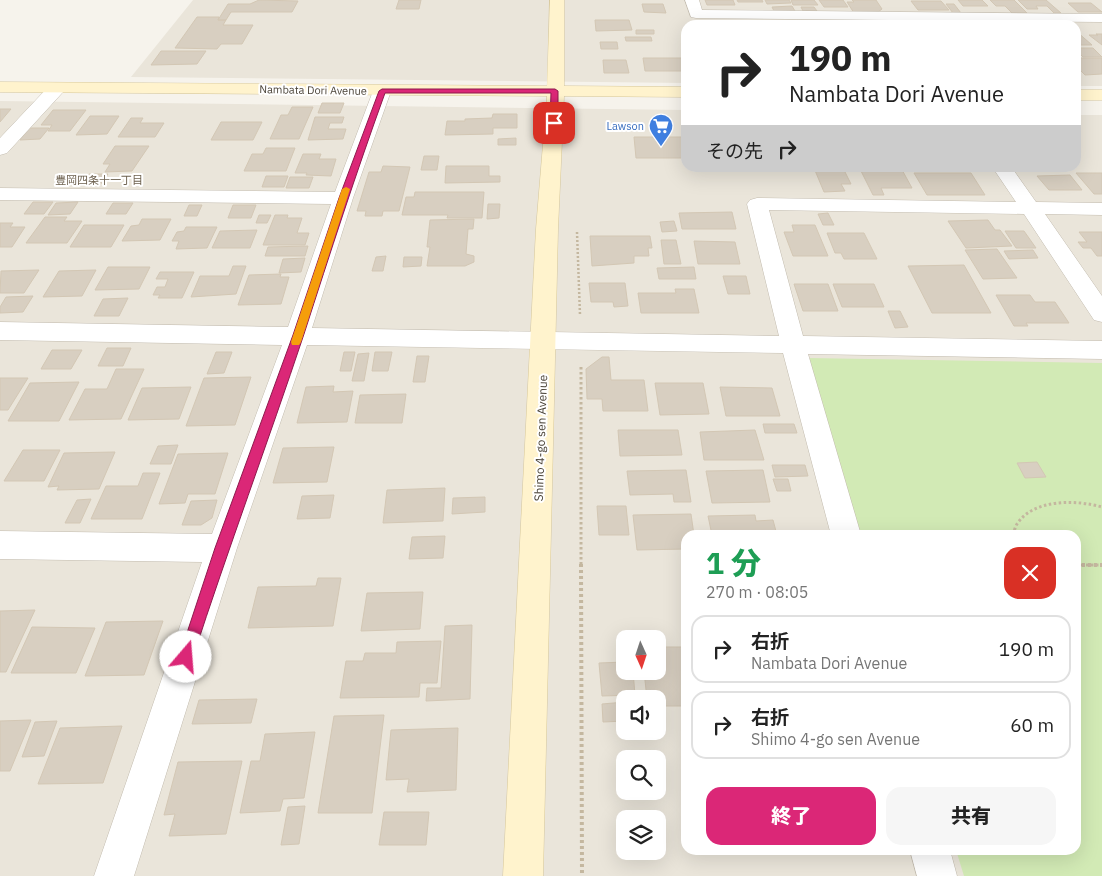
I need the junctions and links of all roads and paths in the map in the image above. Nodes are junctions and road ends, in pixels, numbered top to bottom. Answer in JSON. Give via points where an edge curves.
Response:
{"nodes":[{"id":1,"x":557,"y":0,"type":"edge"},
{"id":2,"x":692,"y":0,"type":"edge"},
{"id":3,"x":891,"y":0,"type":"edge"},
{"id":4,"x":1102,"y":18,"type":"edge"},
{"id":5,"x":905,"y":20,"type":"edge"},
{"id":6,"x":0,"y":87,"type":"edge"},
{"id":7,"x":57,"y":88,"type":"junction"},
{"id":8,"x":382,"y":91,"type":"junction"},
{"id":9,"x":555,"y":91,"type":"junction"},
{"id":10,"x":681,"y":92,"type":"edge"},
{"id":11,"x":1081,"y":95,"type":"edge"},
{"id":12,"x":1102,"y":95,"type":"edge"},
{"id":13,"x":0,"y":149,"type":"edge"},
{"id":14,"x":1006,"y":172,"type":"edge"},
{"id":15,"x":0,"y":194,"type":"edge"},
{"id":16,"x":343,"y":198,"type":"junction"},
{"id":17,"x":1030,"y":208,"type":"junction"},
{"id":18,"x":1102,"y":209,"type":"edge"},
{"id":19,"x":577,"y":224,"type":"dead end"},
{"id":20,"x":1102,"y":314,"type":"edge"},
{"id":21,"x":0,"y":331,"type":"edge"},
{"id":22,"x":298,"y":335,"type":"junction"},
{"id":23,"x":545,"y":341,"type":"junction"},
{"id":24,"x":581,"y":341,"type":"junction"},
{"id":25,"x":793,"y":344,"type":"junction"},
{"id":26,"x":1102,"y":350,"type":"edge"},
{"id":27,"x":1102,"y":507,"type":"edge"},
{"id":28,"x":845,"y":530,"type":"edge"},
{"id":29,"x":1015,"y":530,"type":"edge"},
{"id":30,"x":0,"y":545,"type":"edge"},
{"id":31,"x":222,"y":548,"type":"junction"},
{"id":32,"x":1081,"y":565,"type":"edge"},
{"id":33,"x":1102,"y":565,"type":"edge"},
{"id":34,"x":931,"y":855,"type":"edge"},
{"id":35,"x":114,"y":876,"type":"edge"},
{"id":36,"x":523,"y":876,"type":"edge"},
{"id":37,"x":582,"y":876,"type":"edge"},
{"id":38,"x":937,"y":876,"type":"edge"}],
"edges":[{"from":1,"to":9,"type":"street","name":"Shimo 4-go sen Avenue"},
{"from":2,"to":5,"type":"street","via":[[696,14]]},
{"from":3,"to":5,"type":"street"},
{"from":4,"to":5,"type":"street"},
{"from":6,"to":7,"type":"street","name":"Nambata Dori Avenue"},
{"from":7,"to":8,"type":"street","name":"Nambata Dori Avenue"},
{"from":7,"to":13,"type":"street"},
{"from":8,"to":9,"type":"street","name":"Nambata Dori Avenue"},
{"from":8,"to":16,"type":"street"},
{"from":9,"to":10,"type":"street","name":"Nambata Dori Avenue"},
{"from":9,"to":23,"type":"street","name":"Shimo 4-go sen Avenue"},
{"from":11,"to":12,"type":"street"},
{"from":14,"to":17,"type":"street"},
{"from":15,"to":16,"type":"street"},
{"from":16,"to":22,"type":"street"},
{"from":17,"to":18,"type":"street"},
{"from":17,"to":20,"type":"street"},
{"from":17,"to":25,"type":"street","via":[[757,204]]},
{"from":19,"to":24,"type":"path"},
{"from":21,"to":22,"type":"street"},
{"from":22,"to":23,"type":"street"},
{"from":22,"to":31,"type":"street"},
{"from":23,"to":24,"type":"street"},
{"from":23,"to":36,"type":"street","name":"Shimo 4-go sen Avenue"},
{"from":24,"to":25,"type":"street"},
{"from":24,"to":37,"type":"path"},
{"from":25,"to":26,"type":"street"},
{"from":25,"to":28,"type":"street"},
{"from":27,"to":29,"type":"path","via":[[1092,503],[1048,504],[1017,523]]},
{"from":30,"to":31,"type":"street"},
{"from":31,"to":35,"type":"street"},
{"from":32,"to":33,"type":"path"},
{"from":34,"to":38,"type":"street"}]}
